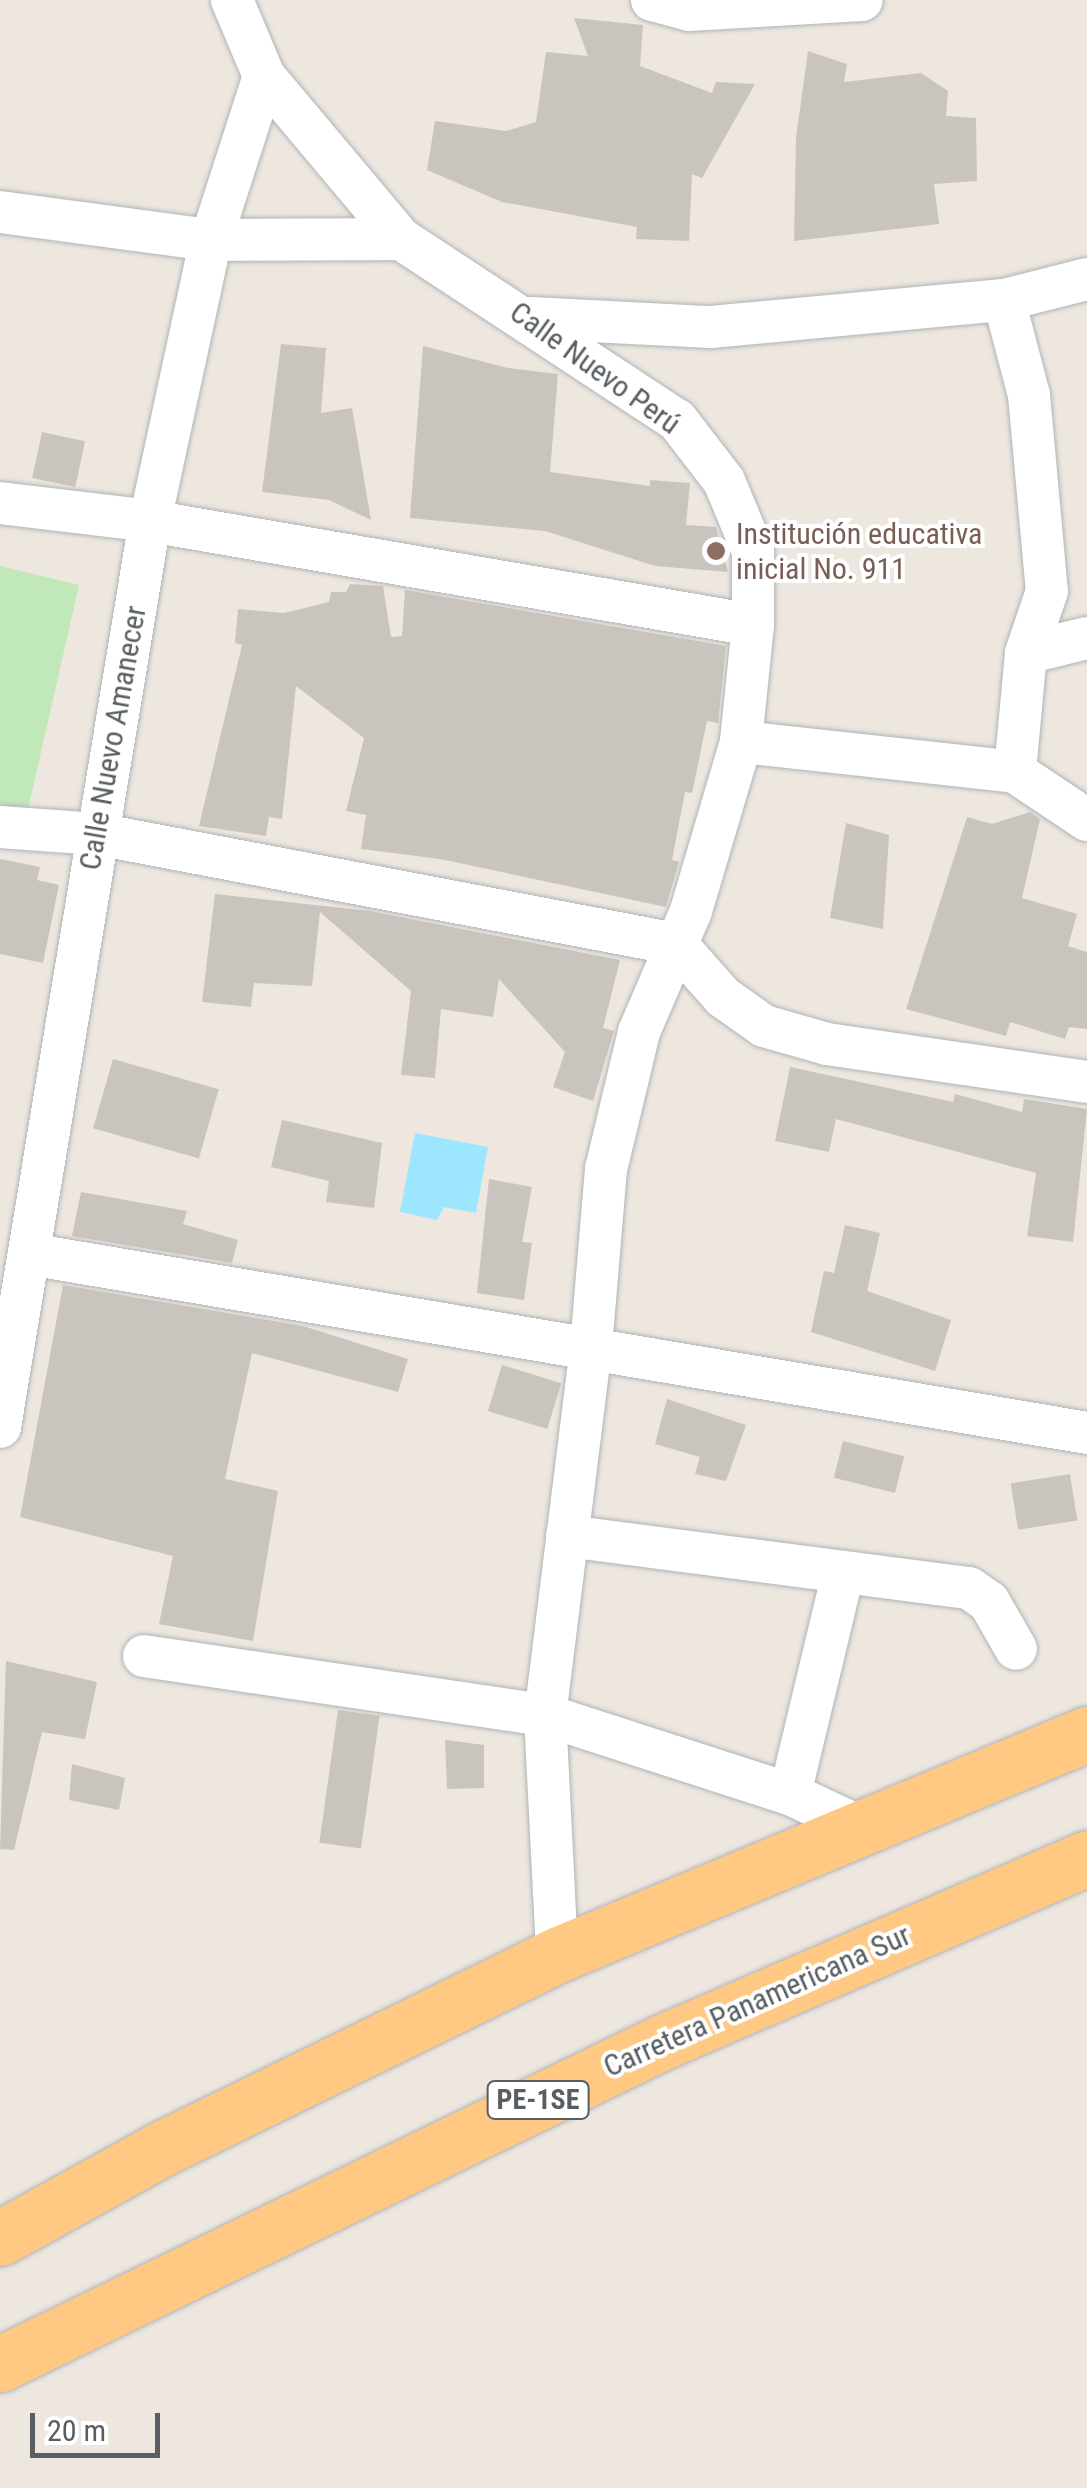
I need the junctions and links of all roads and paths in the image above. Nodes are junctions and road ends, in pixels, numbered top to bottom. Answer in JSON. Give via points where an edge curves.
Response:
{"nodes":[{"id":1,"x":232,"y":0,"type":"edge"},
{"id":2,"x":652,"y":0,"type":"edge"},
{"id":3,"x":862,"y":0,"type":"edge"},
{"id":4,"x":264,"y":76,"type":"junction"},
{"id":5,"x":0,"y":212,"type":"edge"},
{"id":6,"x":401,"y":239,"type":"junction"},
{"id":7,"x":211,"y":240,"type":"junction"},
{"id":8,"x":1087,"y":279,"type":"edge"},
{"id":9,"x":1004,"y":300,"type":"junction"},
{"id":10,"x":530,"y":318,"type":"junction"},
{"id":11,"x":0,"y":503,"type":"edge"},
{"id":12,"x":150,"y":521,"type":"junction"},
{"id":13,"x":753,"y":625,"type":"junction"},
{"id":14,"x":1087,"y":638,"type":"edge"},
{"id":15,"x":1026,"y":652,"type":"junction"},
{"id":16,"x":740,"y":742,"type":"junction"},
{"id":17,"x":1015,"y":772,"type":"junction"},
{"id":18,"x":1087,"y":820,"type":"edge"},
{"id":19,"x":0,"y":827,"type":"edge"},
{"id":20,"x":97,"y":834,"type":"junction"},
{"id":21,"x":676,"y":944,"type":"junction"},
{"id":22,"x":1087,"y":1082,"type":"edge"},
{"id":23,"x":28,"y":1254,"type":"junction"},
{"id":24,"x":591,"y":1347,"type":"junction"},
{"id":25,"x":0,"y":1426,"type":"edge"},
{"id":26,"x":1087,"y":1433,"type":"edge"},
{"id":27,"x":567,"y":1536,"type":"junction"},
{"id":28,"x":842,"y":1572,"type":"junction"},
{"id":29,"x":1016,"y":1649,"type":"dead end"},
{"id":30,"x":144,"y":1656,"type":"dead end"},
{"id":31,"x":545,"y":1715,"type":"junction"},
{"id":32,"x":1087,"y":1734,"type":"edge"},
{"id":33,"x":790,"y":1794,"type":"junction"},
{"id":34,"x":860,"y":1827,"type":"junction"},
{"id":35,"x":1087,"y":1858,"type":"edge"},
{"id":36,"x":557,"y":1955,"type":"junction"},
{"id":37,"x":0,"y":2238,"type":"edge"},
{"id":38,"x":0,"y":2364,"type":"edge"}],
"edges":[{"from":1,"to":4,"type":"street","name":"Calle Nuevo Perú"},
{"from":2,"to":3,"type":"street","via":[[690,10]]},
{"from":4,"to":6,"type":"street","name":"Calle Nuevo Perú"},
{"from":4,"to":7,"type":"street","name":"Calle Nuevo Amanecer"},
{"from":5,"to":7,"type":"street"},
{"from":6,"to":7,"type":"street"},
{"from":6,"to":10,"type":"street","name":"Calle Nuevo Perú"},
{"from":7,"to":12,"type":"street","name":"Calle Nuevo Amanecer"},
{"from":8,"to":9,"type":"street"},
{"from":9,"to":10,"type":"street","via":[[712,326]]},
{"from":9,"to":15,"type":"street","via":[[1029,395],[1045,517],[1048,592]]},
{"from":10,"to":13,"type":"street","name":"Calle Nuevo Perú","via":[[677,420],[724,481],[753,550]]},
{"from":11,"to":12,"type":"street"},
{"from":12,"to":13,"type":"street"},
{"from":12,"to":20,"type":"street","name":"Calle Nuevo Amanecer"},
{"from":13,"to":16,"type":"street","name":"Calle Nuevo Perú"},
{"from":14,"to":15,"type":"street"},
{"from":15,"to":17,"type":"street"},
{"from":16,"to":17,"type":"street"},
{"from":16,"to":21,"type":"street","name":"Calle Nuevo Perú","via":[[721,824]]},
{"from":17,"to":18,"type":"street"},
{"from":19,"to":20,"type":"street"},
{"from":20,"to":21,"type":"street"},
{"from":20,"to":23,"type":"street","name":"Calle Nuevo Amanecer"},
{"from":21,"to":22,"type":"street","via":[[723,997],[764,1026],[826,1044]]},
{"from":21,"to":24,"type":"street","name":"Calle Nuevo Perú","via":[[639,1032],[606,1169]]},
{"from":23,"to":24,"type":"street"},
{"from":23,"to":25,"type":"street","name":"Calle Nuevo Amanecer"},
{"from":24,"to":26,"type":"street"},
{"from":24,"to":27,"type":"street","name":"Calle Nuevo Perú"},
{"from":27,"to":28,"type":"street"},
{"from":27,"to":31,"type":"street","name":"Calle Nuevo Perú"},
{"from":28,"to":29,"type":"street","via":[[969,1588],[989,1602]]},
{"from":28,"to":33,"type":"street"},
{"from":30,"to":31,"type":"street"},
{"from":31,"to":33,"type":"street"},
{"from":31,"to":36,"type":"street","name":"Calle Nuevo Perú"},
{"from":32,"to":34,"type":"highway"},
{"from":33,"to":34,"type":"street"},
{"from":34,"to":36,"type":"highway"},
{"from":35,"to":38,"type":"highway","name":"Carretera Panamericana Sur","number":"PE-1SE","via":[[642,2051]]},
{"from":36,"to":37,"type":"highway","via":[[161,2149]]}]}
